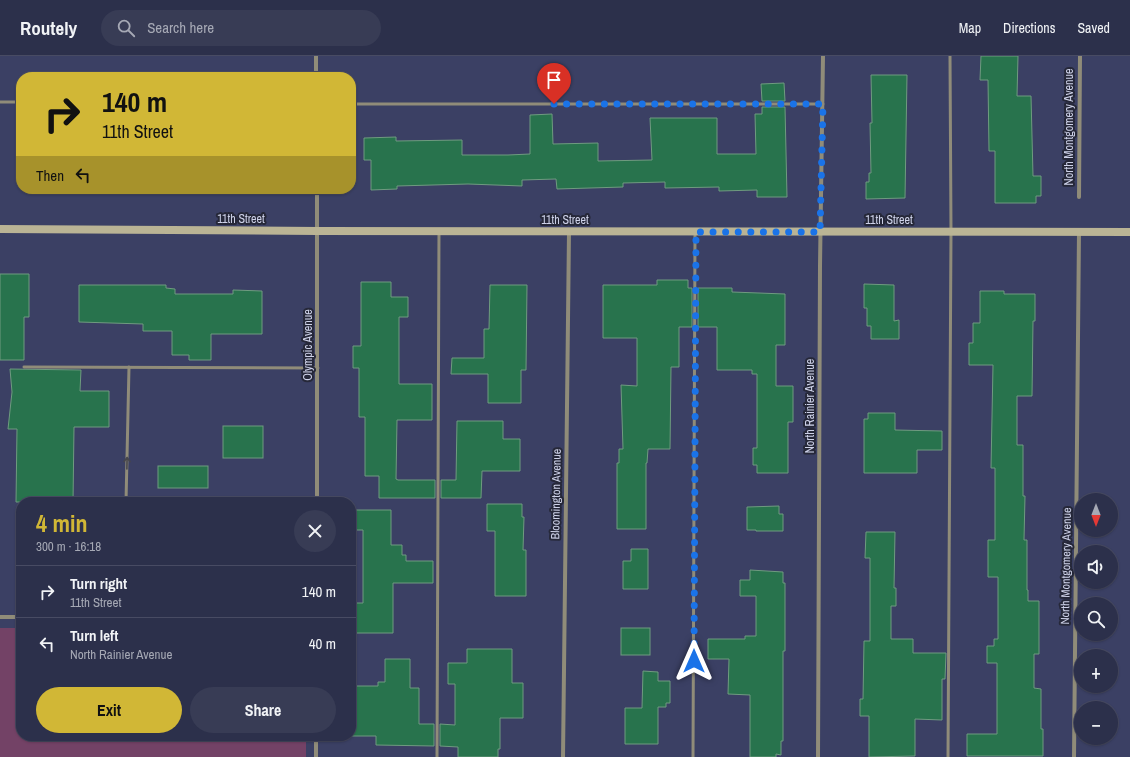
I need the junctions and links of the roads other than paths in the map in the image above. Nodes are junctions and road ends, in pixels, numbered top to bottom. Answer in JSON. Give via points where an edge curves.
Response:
{"nodes":[{"id":1,"x":316,"y":56,"type":"edge"},
{"id":2,"x":823,"y":56,"type":"edge"},
{"id":3,"x":950,"y":56,"type":"edge"},
{"id":4,"x":1080,"y":56,"type":"edge"},
{"id":5,"x":316,"y":72,"type":"edge"},
{"id":6,"x":0,"y":102,"type":"edge"},
{"id":7,"x":16,"y":102,"type":"edge"},
{"id":8,"x":356,"y":104,"type":"edge"},
{"id":9,"x":823,"y":104,"type":"junction"},
{"id":10,"x":317,"y":194,"type":"edge"},
{"id":11,"x":1079,"y":197,"type":"dead end"},
{"id":12,"x":0,"y":229,"type":"edge"},
{"id":13,"x":318,"y":231,"type":"junction"},
{"id":14,"x":439,"y":231,"type":"junction"},
{"id":15,"x":569,"y":232,"type":"junction"},
{"id":16,"x":696,"y":232,"type":"junction"},
{"id":17,"x":820,"y":232,"type":"junction"},
{"id":18,"x":951,"y":232,"type":"junction"},
{"id":19,"x":1079,"y":232,"type":"junction"},
{"id":20,"x":1130,"y":232,"type":"edge"},
{"id":21,"x":24,"y":367,"type":"dead end"},
{"id":22,"x":129,"y":367,"type":"junction"},
{"id":23,"x":318,"y":368,"type":"junction"},
{"id":24,"x":126,"y":497,"type":"edge"},
{"id":25,"x":318,"y":497,"type":"edge"},
{"id":26,"x":0,"y":617,"type":"edge"},
{"id":27,"x":16,"y":617,"type":"edge"},
{"id":28,"x":316,"y":741,"type":"edge"},
{"id":29,"x":316,"y":757,"type":"edge"},
{"id":30,"x":437,"y":757,"type":"edge"},
{"id":31,"x":563,"y":757,"type":"edge"},
{"id":32,"x":693,"y":757,"type":"edge"},
{"id":33,"x":818,"y":757,"type":"edge"},
{"id":34,"x":948,"y":757,"type":"edge"},
{"id":35,"x":1074,"y":757,"type":"edge"}],
"edges":[{"from":1,"to":5,"type":"street"},
{"from":2,"to":9,"type":"street","name":"North Rainier Avenue"},
{"from":3,"to":18,"type":"lane"},
{"from":4,"to":11,"type":"street","name":"North Montgomery Avenue"},
{"from":6,"to":7,"type":"lane"},
{"from":8,"to":9,"type":"lane"},
{"from":9,"to":17,"type":"street","name":"North Rainier Avenue"},
{"from":10,"to":13,"type":"street","name":"Olympic Avenue"},
{"from":12,"to":13,"type":"main road","name":"11th Street"},
{"from":13,"to":14,"type":"main road","name":"11th Street"},
{"from":13,"to":23,"type":"street","name":"Olympic Avenue"},
{"from":14,"to":15,"type":"main road","name":"11th Street"},
{"from":14,"to":30,"type":"lane"},
{"from":15,"to":16,"type":"main road","name":"11th Street"},
{"from":15,"to":31,"type":"street","name":"Bloomington Avenue"},
{"from":16,"to":17,"type":"main road","name":"11th Street"},
{"from":16,"to":32,"type":"lane"},
{"from":17,"to":18,"type":"main road","name":"11th Street"},
{"from":17,"to":33,"type":"street","name":"North Rainier Avenue"},
{"from":18,"to":19,"type":"main road","name":"11th Street"},
{"from":18,"to":34,"type":"lane"},
{"from":19,"to":20,"type":"main road","name":"11th Street"},
{"from":19,"to":35,"type":"street","name":"North Montgomery Avenue"},
{"from":21,"to":22,"type":"lane"},
{"from":22,"to":23,"type":"lane"},
{"from":24,"to":22,"type":"lane","one_way":true},
{"from":23,"to":25,"type":"street","name":"Olympic Avenue"},
{"from":26,"to":27,"type":"street"},
{"from":28,"to":29,"type":"street"}]}
